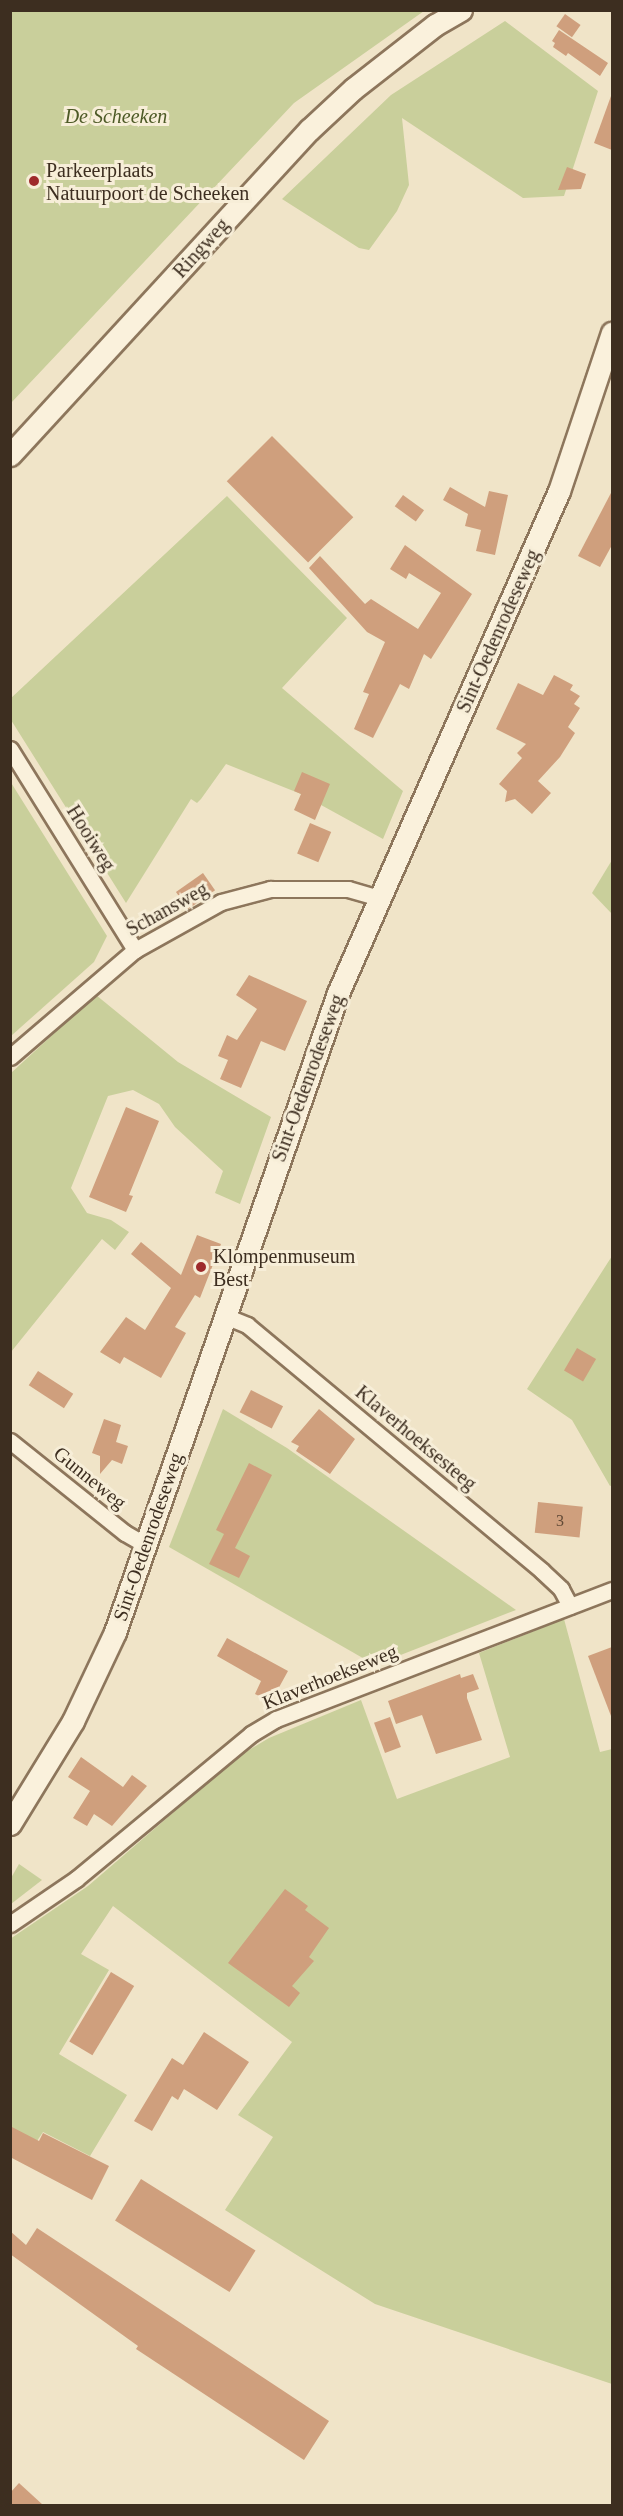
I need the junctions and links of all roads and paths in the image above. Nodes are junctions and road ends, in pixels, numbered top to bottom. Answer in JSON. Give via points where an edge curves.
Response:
{"nodes":[{"id":1,"x":461,"y":10,"type":"edge"},
{"id":2,"x":612,"y":333,"type":"edge"},
{"id":3,"x":10,"y":455,"type":"edge"},
{"id":4,"x":10,"y":749,"type":"edge"},
{"id":5,"x":380,"y":898,"type":"junction"},
{"id":6,"x":135,"y":950,"type":"junction"},
{"id":7,"x":10,"y":1058,"type":"edge"},
{"id":8,"x":225,"y":1316,"type":"junction"},
{"id":9,"x":10,"y":1441,"type":"edge"},
{"id":10,"x":146,"y":1545,"type":"junction"},
{"id":11,"x":612,"y":1590,"type":"edge"},
{"id":12,"x":570,"y":1606,"type":"junction"},
{"id":13,"x":10,"y":1824,"type":"edge"},
{"id":14,"x":10,"y":1924,"type":"edge"}],
"edges":[{"from":1,"to":3,"type":"street","name":"Ringweg","via":[[435,25],[353,89],[309,130]]},
{"from":2,"to":5,"type":"street","name":"Sint-Oedenrodeseweg","via":[[559,491]]},
{"from":4,"to":6,"type":"street","name":"Hooiweg"},
{"from":5,"to":6,"type":"street","name":"Schansweg","via":[[348,889],[270,889],[245,894],[221,902]]},
{"from":5,"to":8,"type":"street","name":"Sint-Oedenrodeseweg","via":[[302,1088]]},
{"from":6,"to":7,"type":"street","name":"Schansweg"},
{"from":8,"to":10,"type":"street","name":"Sint-Oedenrodeseweg"},
{"from":8,"to":12,"type":"street","name":"Klaverhoeksesteeg","via":[[247,1325],[542,1571],[561,1589]]},
{"from":9,"to":10,"type":"street","name":"Gunneweg","via":[[125,1533]]},
{"from":10,"to":13,"type":"street","name":"Sint-Oedenrodeseweg","via":[[91,1685]]},
{"from":11,"to":12,"type":"street","name":"Klaverhoekseweg"},
{"from":12,"to":14,"type":"street","name":"Klaverhoekseweg","via":[[276,1719],[251,1734],[76,1880]]}]}
